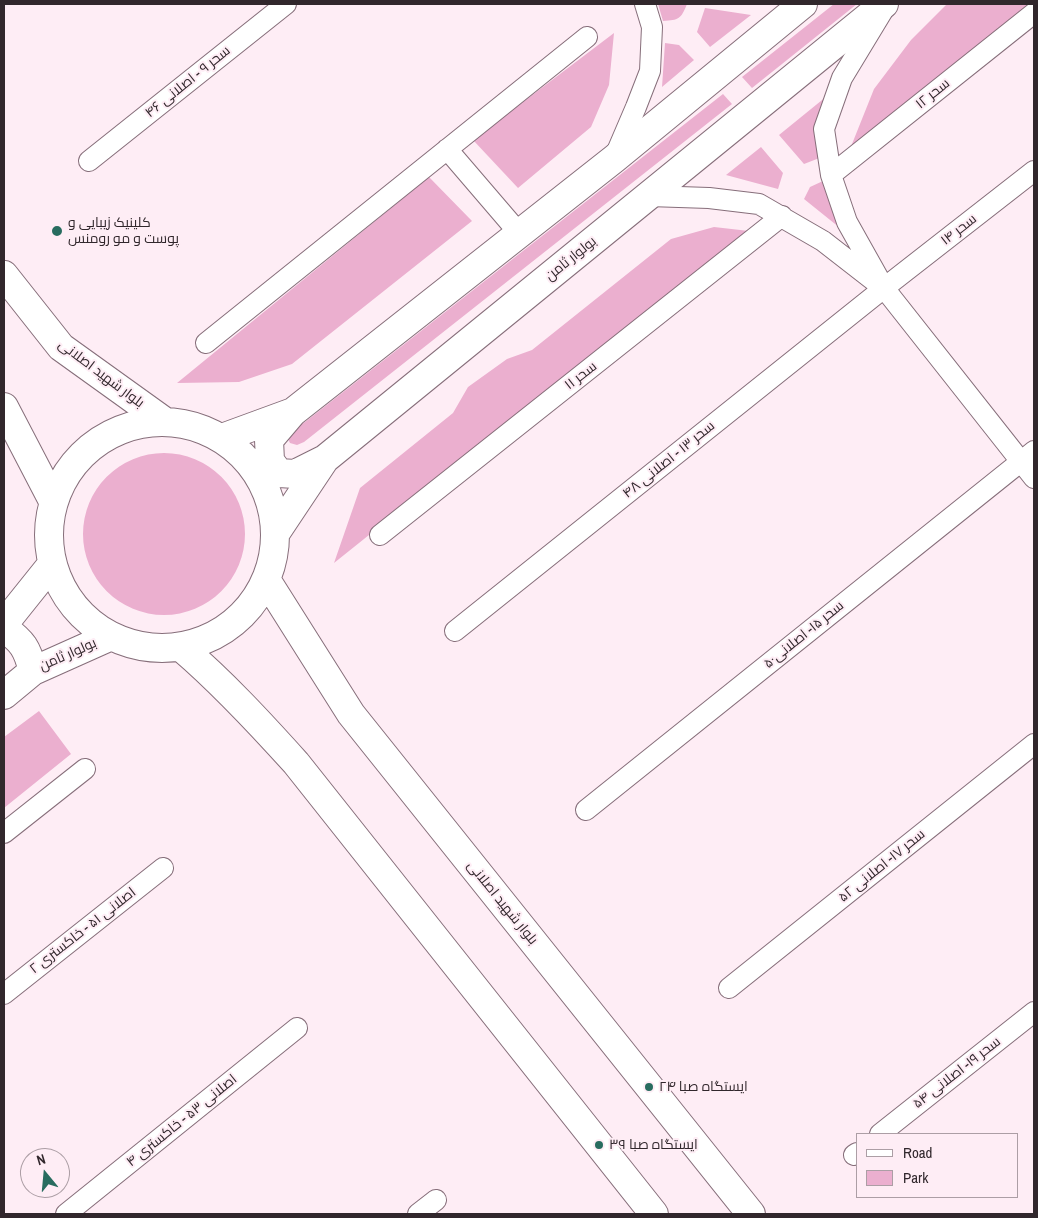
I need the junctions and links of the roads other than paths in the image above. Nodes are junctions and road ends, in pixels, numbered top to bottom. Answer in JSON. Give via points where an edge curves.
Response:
{"nodes":[{"id":1,"x":286,"y":4,"type":"edge"},
{"id":2,"x":644,"y":4,"type":"edge"},
{"id":3,"x":803,"y":4,"type":"edge"},
{"id":4,"x":885,"y":4,"type":"edge"},
{"id":5,"x":1034,"y":13,"type":"edge"},
{"id":6,"x":587,"y":37,"type":"dead end"},
{"id":7,"x":447,"y":149,"type":"junction"},
{"id":8,"x":614,"y":159,"type":"junction"},
{"id":9,"x":89,"y":161,"type":"dead end"},
{"id":10,"x":1034,"y":171,"type":"edge"},
{"id":11,"x":831,"y":175,"type":"junction"},
{"id":12,"x":649,"y":196,"type":"junction"},
{"id":13,"x":782,"y":216,"type":"junction"},
{"id":14,"x":519,"y":233,"type":"junction"},
{"id":15,"x":4,"y":275,"type":"edge"},
{"id":16,"x":884,"y":288,"type":"junction"},
{"id":17,"x":206,"y":343,"type":"dead end"},
{"id":18,"x":4,"y":407,"type":"edge"},
{"id":19,"x":293,"y":412,"type":"junction"},
{"id":20,"x":164,"y":421,"type":"junction"},
{"id":21,"x":222,"y":438,"type":"junction"},
{"id":22,"x":1028,"y":456,"type":"edge"},
{"id":23,"x":325,"y":459,"type":"junction"},
{"id":24,"x":1034,"y":478,"type":"edge"},
{"id":25,"x":54,"y":501,"type":"junction"},
{"id":26,"x":277,"y":531,"type":"junction"},
{"id":27,"x":380,"y":535,"type":"dead end"},
{"id":28,"x":52,"y":564,"type":"junction"},
{"id":29,"x":267,"y":581,"type":"junction"},
{"id":30,"x":4,"y":624,"type":"edge"},
{"id":31,"x":4,"y":628,"type":"edge"},
{"id":32,"x":455,"y":631,"type":"dead end"},
{"id":33,"x":109,"y":636,"type":"junction"},
{"id":34,"x":182,"y":648,"type":"junction"},
{"id":35,"x":33,"y":671,"type":"junction"},
{"id":36,"x":4,"y":695,"type":"edge"},
{"id":37,"x":1034,"y":744,"type":"edge"},
{"id":38,"x":85,"y":769,"type":"dead end"},
{"id":39,"x":586,"y":810,"type":"dead end"},
{"id":40,"x":4,"y":833,"type":"edge"},
{"id":41,"x":163,"y":868,"type":"dead end"},
{"id":42,"x":729,"y":988,"type":"dead end"},
{"id":43,"x":4,"y":994,"type":"edge"},
{"id":44,"x":1034,"y":1012,"type":"edge"},
{"id":45,"x":297,"y":1028,"type":"dead end"},
{"id":46,"x":881,"y":1133,"type":"edge"},
{"id":47,"x":436,"y":1200,"type":"dead end"},
{"id":48,"x":66,"y":1214,"type":"edge"},
{"id":49,"x":418,"y":1214,"type":"edge"},
{"id":50,"x":654,"y":1214,"type":"edge"},
{"id":51,"x":751,"y":1214,"type":"edge"}],
"edges":[{"from":1,"to":9,"type":"street","name":"سحر ۹ - اصلانی ۴۶"},
{"from":2,"to":8,"type":"street","via":[[652,27],[650,71]]},
{"from":3,"to":8,"type":"main road"},
{"from":4,"to":11,"type":"street","via":[[842,78],[824,129]]},
{"from":4,"to":12,"type":"main road","name":"بولوار ثامن"},
{"from":5,"to":11,"type":"street","name":"سحر ۱۲"},
{"from":6,"to":7,"type":"street"},
{"from":7,"to":14,"type":"street"},
{"from":7,"to":17,"type":"street"},
{"from":8,"to":14,"type":"main road"},
{"from":10,"to":16,"type":"street","name":"سحر ۱۴"},
{"from":11,"to":16,"type":"street","via":[[847,222]]},
{"from":12,"to":13,"type":"street","via":[[759,204]]},
{"from":12,"to":23,"type":"main road","name":"بولوار ثامن"},
{"from":13,"to":16,"type":"street","via":[[823,241]]},
{"from":13,"to":27,"type":"street","name":"سحر ۱۱"},
{"from":14,"to":19,"type":"main road"},
{"from":15,"to":20,"type":"main road","name":"بلوار شهید اصلانی","via":[[61,347]]},
{"from":16,"to":22,"type":"street"},
{"from":16,"to":32,"type":"street","name":"سحر ۱۳ - اصلانی ۴۸"},
{"from":18,"to":25,"type":"main road"},
{"from":19,"to":21,"type":"main road"},
{"from":19,"to":23,"type":"main road","via":[[269,440],[270,461],[279,472],[295,474]]},
{"from":20,"to":21,"type":"main road","via":[[191,425]]},
{"from":20,"to":25,"type":"main road","via":[[126,428],[94,444],[68,470]]},
{"from":21,"to":26,"type":"main road","via":[[248,460],[270,495]]},
{"from":22,"to":24,"type":"street"},
{"from":22,"to":39,"type":"street","name":"سحر ۱۵- اصلانی۵۰"},
{"from":23,"to":26,"type":"main road","name":"بولوار ثامن"},
{"from":25,"to":28,"type":"main road","via":[[48,535]]},
{"from":26,"to":29,"type":"main road"},
{"from":28,"to":30,"type":"main road"},
{"from":28,"to":33,"type":"main road","via":[[65,595],[86,620]]},
{"from":29,"to":34,"type":"main road","via":[[253,604],[223,632]]},
{"from":29,"to":51,"type":"main road","name":"بلوار شهید اصلانی","via":[[351,714]]},
{"from":31,"to":35,"type":"main road","via":[[17,637],[28,652]]},
{"from":33,"to":34,"type":"main road","via":[[142,647]]},
{"from":33,"to":35,"type":"main road","name":"بولوار ثامن"},
{"from":34,"to":50,"type":"main road","via":[[206,668],[296,763]]},
{"from":35,"to":36,"type":"main road","name":"بولوار ثامن"},
{"from":37,"to":42,"type":"street","name":"سحر ۱۷- اصلانی ۵۲"},
{"from":38,"to":40,"type":"street"},
{"from":41,"to":43,"type":"street","name":"اصلانی ۵۱ - خاکستری ۲"},
{"from":44,"to":46,"type":"street","name":"سحر ۱۹- اصلانی ۵۴"},
{"from":45,"to":48,"type":"street","name":"اصلانی ۵۳ - خاکستری ۴"},
{"from":47,"to":49,"type":"street"}]}
